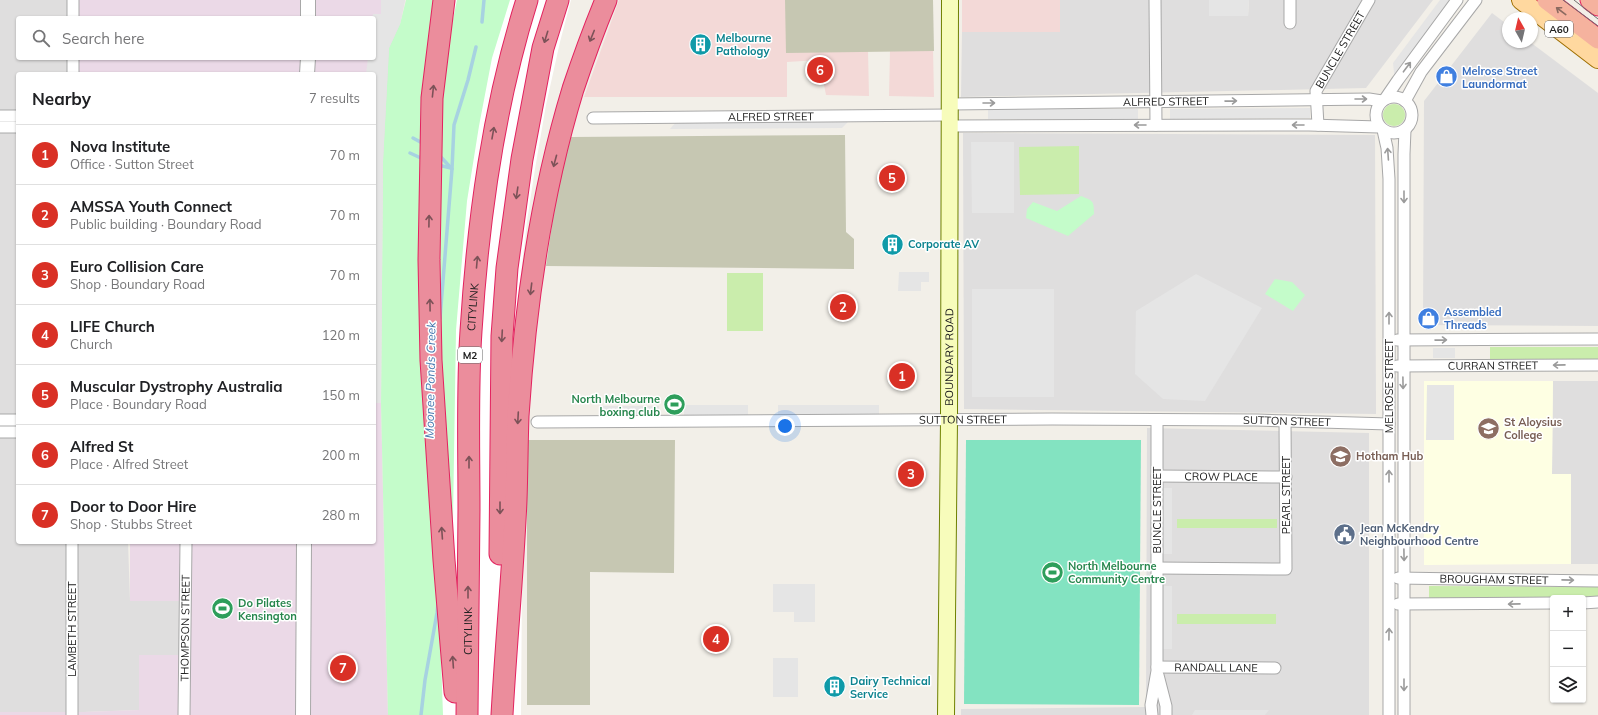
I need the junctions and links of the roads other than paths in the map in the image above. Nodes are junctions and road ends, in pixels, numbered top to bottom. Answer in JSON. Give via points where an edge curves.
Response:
{"nodes":[{"id":1,"x":73,"y":0,"type":"edge"},
{"id":2,"x":308,"y":0,"type":"edge"},
{"id":3,"x":444,"y":0,"type":"edge"},
{"id":4,"x":526,"y":0,"type":"edge"},
{"id":5,"x":558,"y":0,"type":"edge"},
{"id":6,"x":606,"y":0,"type":"edge"},
{"id":7,"x":950,"y":0,"type":"edge"},
{"id":8,"x":1155,"y":0,"type":"edge"},
{"id":9,"x":1290,"y":0,"type":"edge"},
{"id":10,"x":1369,"y":0,"type":"edge"},
{"id":11,"x":1458,"y":0,"type":"edge"},
{"id":12,"x":1476,"y":0,"type":"edge"},
{"id":13,"x":1521,"y":0,"type":"edge"},
{"id":14,"x":1547,"y":0,"type":"edge"},
{"id":15,"x":1590,"y":0,"type":"edge"},
{"id":16,"x":1598,"y":6,"type":"edge"},
{"id":17,"x":73,"y":16,"type":"edge"},
{"id":18,"x":308,"y":16,"type":"edge"},
{"id":19,"x":1290,"y":23,"type":"dead end"},
{"id":20,"x":1598,"y":39,"type":"edge"},
{"id":21,"x":1426,"y":41,"type":"junction"},
{"id":22,"x":1438,"y":50,"type":"junction"},
{"id":23,"x":1598,"y":59,"type":"edge"},
{"id":24,"x":73,"y":60,"type":"edge"},
{"id":25,"x":308,"y":60,"type":"edge"},
{"id":26,"x":73,"y":72,"type":"edge"},
{"id":27,"x":308,"y":72,"type":"edge"},
{"id":28,"x":1316,"y":100,"type":"junction"},
{"id":29,"x":1384,"y":100,"type":"junction"},
{"id":30,"x":1405,"y":101,"type":"junction"},
{"id":31,"x":1156,"y":102,"type":"junction"},
{"id":32,"x":950,"y":115,"type":"junction"},
{"id":33,"x":0,"y":116,"type":"edge"},
{"id":34,"x":16,"y":116,"type":"edge"},
{"id":35,"x":593,"y":118,"type":"dead end"},
{"id":36,"x":1156,"y":125,"type":"junction"},
{"id":37,"x":1318,"y":125,"type":"junction"},
{"id":38,"x":0,"y":127,"type":"edge"},
{"id":39,"x":16,"y":127,"type":"edge"},
{"id":40,"x":1381,"y":128,"type":"junction"},
{"id":41,"x":1405,"y":130,"type":"junction"},
{"id":42,"x":1389,"y":179,"type":"junction"},
{"id":43,"x":1404,"y":179,"type":"junction"},
{"id":44,"x":1388,"y":340,"type":"junction"},
{"id":45,"x":1403,"y":340,"type":"junction"},
{"id":46,"x":1598,"y":340,"type":"edge"},
{"id":47,"x":1598,"y":365,"type":"edge"},
{"id":48,"x":1388,"y":366,"type":"junction"},
{"id":49,"x":1403,"y":366,"type":"junction"},
{"id":50,"x":0,"y":420,"type":"edge"},
{"id":51,"x":16,"y":420,"type":"edge"},
{"id":52,"x":949,"y":420,"type":"junction"},
{"id":53,"x":1157,"y":421,"type":"junction"},
{"id":54,"x":1285,"y":421,"type":"junction"},
{"id":55,"x":537,"y":422,"type":"dead end"},
{"id":56,"x":1389,"y":424,"type":"junction"},
{"id":57,"x":0,"y":432,"type":"edge"},
{"id":58,"x":16,"y":432,"type":"edge"},
{"id":59,"x":1157,"y":476,"type":"junction"},
{"id":60,"x":1286,"y":478,"type":"junction"},
{"id":61,"x":1389,"y":503,"type":"junction"},
{"id":62,"x":1403,"y":503,"type":"junction"},
{"id":63,"x":72,"y":544,"type":"edge"},
{"id":64,"x":186,"y":544,"type":"edge"},
{"id":65,"x":304,"y":544,"type":"edge"},
{"id":66,"x":1157,"y":568,"type":"junction"},
{"id":67,"x":1389,"y":578,"type":"junction"},
{"id":68,"x":1404,"y":578,"type":"junction"},
{"id":69,"x":1598,"y":581,"type":"edge"},
{"id":70,"x":1598,"y":602,"type":"edge"},
{"id":71,"x":1550,"y":603,"type":"edge"},
{"id":72,"x":1586,"y":603,"type":"edge"},
{"id":73,"x":1390,"y":604,"type":"junction"},
{"id":74,"x":1404,"y":604,"type":"junction"},
{"id":75,"x":1275,"y":668,"type":"dead end"},
{"id":76,"x":1157,"y":669,"type":"junction"},
{"id":77,"x":72,"y":715,"type":"edge"},
{"id":78,"x":184,"y":715,"type":"edge"},
{"id":79,"x":303,"y":715,"type":"edge"},
{"id":80,"x":457,"y":715,"type":"edge"},
{"id":81,"x":468,"y":715,"type":"edge"},
{"id":82,"x":501,"y":715,"type":"edge"},
{"id":83,"x":946,"y":715,"type":"edge"},
{"id":84,"x":1152,"y":715,"type":"edge"},
{"id":85,"x":1166,"y":715,"type":"edge"},
{"id":86,"x":1389,"y":715,"type":"edge"},
{"id":87,"x":1404,"y":715,"type":"edge"}],
"edges":[{"from":1,"to":17,"type":"street"},
{"from":2,"to":18,"type":"street"},
{"from":80,"to":3,"type":"highway","one_way":true,"via":[[431,360],[429,260],[432,98]]},
{"from":81,"to":4,"type":"highway","name":"CITYLINK","number":"M2","one_way":true,"via":[[469,404],[471,332],[479,232],[494,128]]},
{"from":5,"to":82,"type":"highway","one_way":true,"via":[[543,48],[525,144],[507,268],[502,336],[500,482]]},
{"from":6,"to":82,"type":"highway","one_way":true,"via":[[573,90],[550,178],[538,241],[518,415],[516,500]]},
{"from":7,"to":32,"type":"main road","name":"BOUNDARY ROAD"},
{"from":8,"to":31,"type":"street"},
{"from":9,"to":19,"type":"street"},
{"from":10,"to":28,"type":"street","name":"BUNCLE STREET","via":[[1316,91]]},
{"from":11,"to":21,"type":"street"},
{"from":12,"to":22,"type":"street"},
{"from":13,"to":23,"type":"main road","number":"A60"},
{"from":20,"to":14,"type":"highway","number":"A60","one_way":true},
{"from":15,"to":16,"type":"highway"},
{"from":21,"to":22,"type":"street"},
{"from":29,"to":21,"type":"street","one_way":true},
{"from":22,"to":30,"type":"street","via":[[1420,73]]},
{"from":24,"to":26,"type":"street"},
{"from":25,"to":27,"type":"street"},
{"from":28,"to":29,"type":"street","name":"ALFRED STREET","one_way":true},
{"from":31,"to":28,"type":"street","name":"ALFRED STREET","one_way":true},
{"from":28,"to":37,"type":"street","name":"BUNCLE STREET"},
{"from":29,"to":30,"type":"street","via":[[1396,97]]},
{"from":29,"to":40,"type":"street","via":[[1375,113],[1376,122]]},
{"from":30,"to":41,"type":"street","via":[[1412,113],[1411,122]]},
{"from":32,"to":31,"type":"street","name":"ALFRED STREET","one_way":true},
{"from":31,"to":36,"type":"street"},
{"from":32,"to":35,"type":"street","name":"ALFRED STREET"},
{"from":36,"to":32,"type":"street","name":"ALFRED STREET","one_way":true},
{"from":32,"to":52,"type":"main road","name":"BOUNDARY ROAD"},
{"from":33,"to":34,"type":"street"},
{"from":37,"to":36,"type":"street","name":"ALFRED STREET","one_way":true},
{"from":37,"to":40,"type":"street","name":"ALFRED STREET"},
{"from":38,"to":39,"type":"street"},
{"from":40,"to":41,"type":"street","via":[[1387,133],[1397,134]]},
{"from":42,"to":40,"type":"street","name":"MELROSE STREET","one_way":true,"via":[[1387,148]]},
{"from":41,"to":43,"type":"street","name":"MELROSE STREET"},
{"from":42,"to":43,"type":"street"},
{"from":44,"to":42,"type":"street","name":"MELROSE STREET","one_way":true},
{"from":43,"to":45,"type":"street","name":"MELROSE STREET","one_way":true},
{"from":44,"to":45,"type":"street"},
{"from":44,"to":48,"type":"street","name":"MELROSE STREET"},
{"from":45,"to":46,"type":"street","one_way":true},
{"from":45,"to":49,"type":"street","name":"MELROSE STREET"},
{"from":47,"to":49,"type":"street","name":"CURRAN STREET","one_way":true},
{"from":48,"to":49,"type":"street","name":"CURRAN STREET"},
{"from":48,"to":56,"type":"street","name":"MELROSE STREET"},
{"from":49,"to":62,"type":"street","name":"MELROSE STREET","one_way":true},
{"from":50,"to":51,"type":"street"},
{"from":52,"to":53,"type":"street","name":"SUTTON STREET"},
{"from":52,"to":55,"type":"street","name":"SUTTON STREET"},
{"from":52,"to":83,"type":"main road","name":"BOUNDARY ROAD"},
{"from":53,"to":54,"type":"street","name":"SUTTON STREET"},
{"from":53,"to":59,"type":"street","name":"BUNCLE STREET"},
{"from":54,"to":56,"type":"street","name":"SUTTON STREET"},
{"from":54,"to":60,"type":"street","name":"PEARL STREET"},
{"from":61,"to":56,"type":"street","name":"MELROSE STREET","one_way":true},
{"from":57,"to":58,"type":"street"},
{"from":59,"to":60,"type":"street","name":"CROW PLACE"},
{"from":59,"to":66,"type":"street","name":"BUNCLE STREET"},
{"from":60,"to":66,"type":"street","name":"PEARL STREET","via":[[1286,569]]},
{"from":61,"to":62,"type":"street"},
{"from":61,"to":67,"type":"street","name":"MELROSE STREET"},
{"from":62,"to":68,"type":"street","name":"MELROSE STREET","one_way":true},
{"from":63,"to":77,"type":"street","name":"LAMBETH STREET"},
{"from":64,"to":78,"type":"street","name":"THOMPSON STREET"},
{"from":65,"to":79,"type":"street"},
{"from":66,"to":76,"type":"street","name":"BUNCLE STREET"},
{"from":67,"to":68,"type":"street","name":"BROUGHAM STREET"},
{"from":67,"to":73,"type":"street","name":"MELROSE STREET"},
{"from":68,"to":69,"type":"street","name":"BROUGHAM STREET","one_way":true},
{"from":68,"to":74,"type":"street","name":"MELROSE STREET"},
{"from":70,"to":72,"type":"street"},
{"from":71,"to":74,"type":"street","one_way":true},
{"from":73,"to":74,"type":"street"},
{"from":86,"to":73,"type":"street","name":"MELROSE STREET","one_way":true},
{"from":74,"to":87,"type":"street","name":"MELROSE STREET","one_way":true},
{"from":75,"to":76,"type":"street","name":"RANDALL LANE"},
{"from":76,"to":84,"type":"street","name":"BUNCLE STREET","via":[[1151,705]]},
{"from":76,"to":85,"type":"street","name":"BUNCLE STREET"}]}
